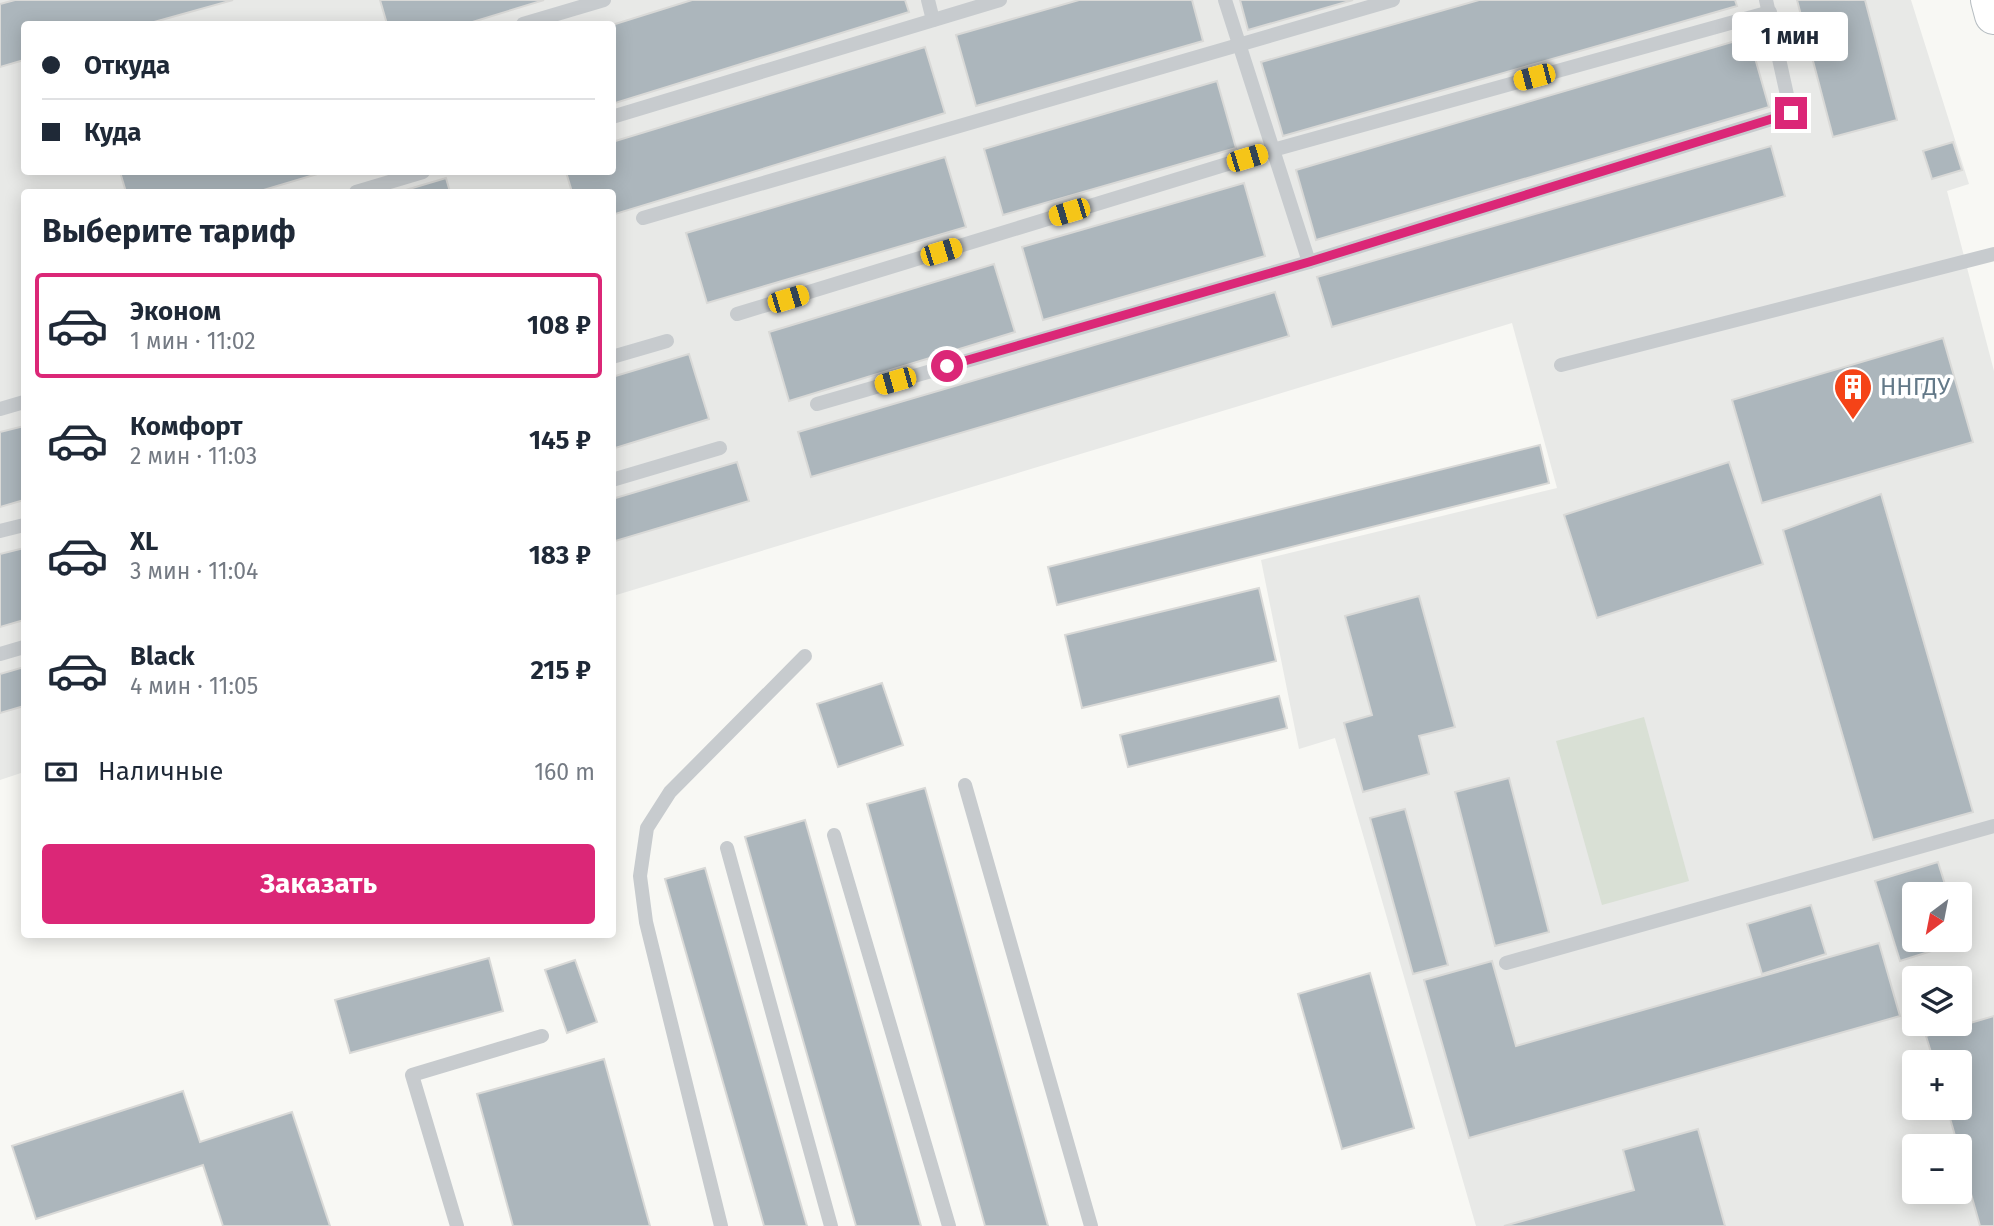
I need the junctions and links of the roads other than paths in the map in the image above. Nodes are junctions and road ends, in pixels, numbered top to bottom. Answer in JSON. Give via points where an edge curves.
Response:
{"nodes":[{"id":1,"x":604,"y":0,"type":"edge"},
{"id":2,"x":928,"y":0,"type":"edge"},
{"id":3,"x":1000,"y":0,"type":"edge"},
{"id":4,"x":1225,"y":0,"type":"edge"},
{"id":5,"x":1394,"y":0,"type":"edge"},
{"id":6,"x":1990,"y":0,"type":"edge"},
{"id":7,"x":1768,"y":6,"type":"edge"},
{"id":8,"x":1994,"y":15,"type":"edge"},
{"id":9,"x":933,"y":20,"type":"junction"},
{"id":10,"x":533,"y":21,"type":"edge"},
{"id":11,"x":1239,"y":44,"type":"junction"},
{"id":12,"x":616,"y":116,"type":"edge"},
{"id":13,"x":1273,"y":150,"type":"junction"},
{"id":14,"x":413,"y":175,"type":"edge"},
{"id":15,"x":366,"y":189,"type":"edge"},
{"id":16,"x":643,"y":218,"type":"dead end"},
{"id":17,"x":1994,"y":254,"type":"edge"},
{"id":18,"x":1309,"y":262,"type":"junction"},
{"id":19,"x":737,"y":314,"type":"dead end"},
{"id":20,"x":667,"y":341,"type":"dead end"},
{"id":21,"x":616,"y":356,"type":"edge"},
{"id":22,"x":1561,"y":366,"type":"dead end"},
{"id":23,"x":21,"y":403,"type":"edge"},
{"id":24,"x":817,"y":404,"type":"dead end"},
{"id":25,"x":0,"y":409,"type":"edge"},
{"id":26,"x":720,"y":448,"type":"dead end"},
{"id":27,"x":616,"y":479,"type":"edge"},
{"id":28,"x":21,"y":526,"type":"edge"},
{"id":29,"x":0,"y":531,"type":"edge"},
{"id":30,"x":21,"y":648,"type":"edge"},
{"id":31,"x":0,"y":653,"type":"edge"},
{"id":32,"x":805,"y":656,"type":"dead end"},
{"id":33,"x":965,"y":785,"type":"dead end"},
{"id":34,"x":1994,"y":826,"type":"edge"},
{"id":35,"x":834,"y":835,"type":"dead end"},
{"id":36,"x":727,"y":848,"type":"dead end"},
{"id":37,"x":1506,"y":964,"type":"dead end"},
{"id":38,"x":542,"y":1036,"type":"dead end"},
{"id":39,"x":457,"y":1226,"type":"edge"},
{"id":40,"x":721,"y":1226,"type":"edge"},
{"id":41,"x":831,"y":1226,"type":"edge"},
{"id":42,"x":949,"y":1226,"type":"edge"},
{"id":43,"x":1091,"y":1226,"type":"edge"}],
"edges":[{"from":1,"to":10,"type":"lane"},
{"from":2,"to":9,"type":"lane"},
{"from":3,"to":9,"type":"lane"},
{"from":4,"to":11,"type":"lane"},
{"from":5,"to":11,"type":"lane"},
{"from":6,"to":8,"type":"street"},
{"from":7,"to":13,"type":"lane"},
{"from":7,"to":18,"type":"lane","via":[[1791,113]]},
{"from":9,"to":12,"type":"lane"},
{"from":11,"to":13,"type":"lane"},
{"from":11,"to":16,"type":"lane"},
{"from":13,"to":18,"type":"lane"},
{"from":13,"to":19,"type":"lane"},
{"from":14,"to":15,"type":"lane"},
{"from":17,"to":22,"type":"lane"},
{"from":18,"to":24,"type":"lane"},
{"from":20,"to":21,"type":"lane"},
{"from":23,"to":25,"type":"lane"},
{"from":26,"to":27,"type":"lane"},
{"from":28,"to":29,"type":"lane"},
{"from":30,"to":31,"type":"lane"},
{"from":32,"to":40,"type":"lane","via":[[670,792],[648,828],[640,876],[646,922]]},
{"from":33,"to":43,"type":"lane"},
{"from":34,"to":37,"type":"lane"},
{"from":35,"to":42,"type":"lane"},
{"from":36,"to":41,"type":"lane"},
{"from":38,"to":39,"type":"lane","via":[[412,1075]]}]}
